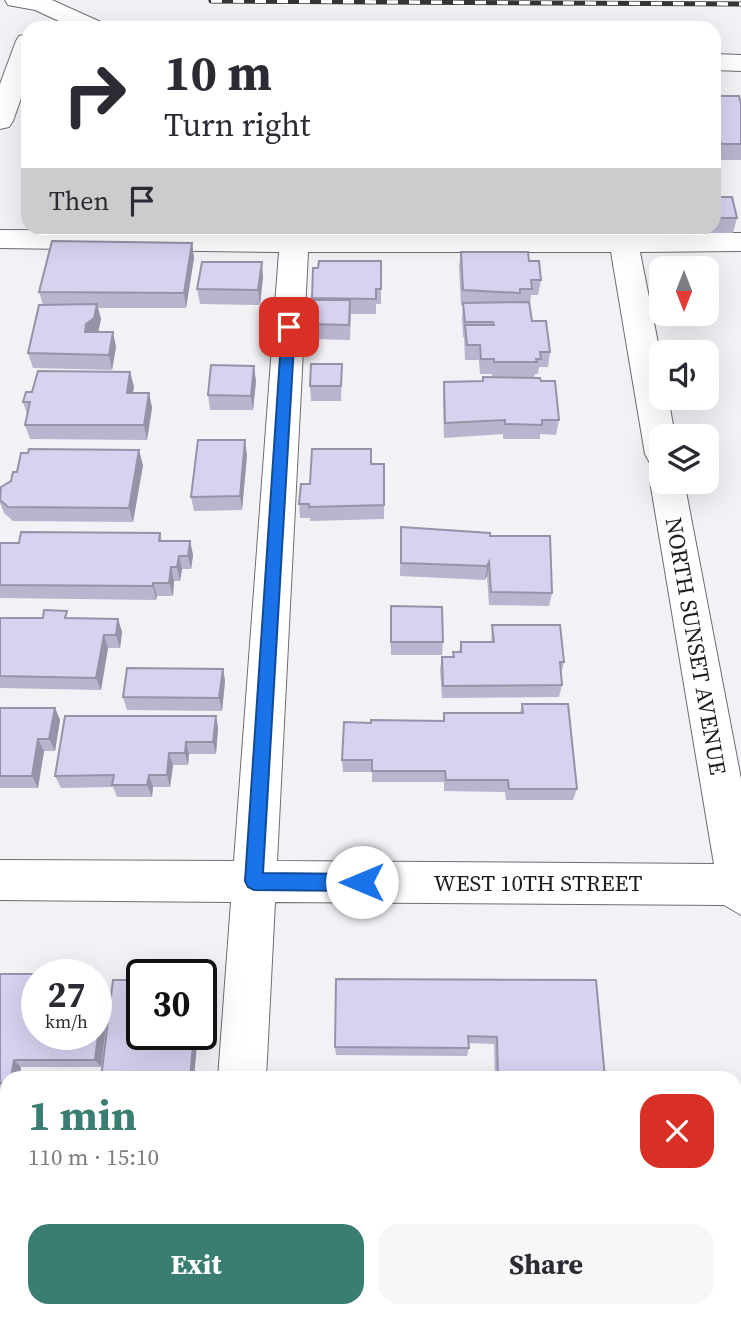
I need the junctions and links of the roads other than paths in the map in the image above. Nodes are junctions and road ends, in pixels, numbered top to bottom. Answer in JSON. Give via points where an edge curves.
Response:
{"nodes":[{"id":1,"x":17,"y":0,"type":"edge"},
{"id":2,"x":42,"y":2,"type":"edge"},
{"id":3,"x":35,"y":21,"type":"edge"},
{"id":4,"x":80,"y":21,"type":"edge"},
{"id":5,"x":721,"y":62,"type":"edge"},
{"id":6,"x":741,"y":63,"type":"edge"},
{"id":7,"x":21,"y":74,"type":"edge"},
{"id":8,"x":0,"y":121,"type":"edge"},
{"id":9,"x":586,"y":235,"type":"edge"},
{"id":10,"x":622,"y":235,"type":"edge"},
{"id":11,"x":637,"y":235,"type":"edge"},
{"id":12,"x":0,"y":240,"type":"edge"},
{"id":13,"x":741,"y":242,"type":"edge"},
{"id":14,"x":294,"y":243,"type":"junction"},
{"id":15,"x":657,"y":424,"type":"edge"},
{"id":16,"x":669,"y":494,"type":"edge"},
{"id":17,"x":0,"y":880,"type":"edge"},
{"id":18,"x":254,"y":881,"type":"junction"},
{"id":19,"x":740,"y":888,"type":"edge"},
{"id":20,"x":242,"y":1071,"type":"edge"}],
"edges":[{"from":1,"to":2,"type":"street"},
{"from":2,"to":3,"type":"street"},
{"from":2,"to":4,"type":"street"},
{"from":5,"to":6,"type":"street"},
{"from":7,"to":8,"type":"street"},
{"from":9,"to":14,"type":"street"},
{"from":10,"to":15,"type":"street"},
{"from":11,"to":13,"type":"street"},
{"from":12,"to":14,"type":"street"},
{"from":14,"to":18,"type":"street"},
{"from":16,"to":19,"type":"street","name":"NORTH SUNSET AVENUE"},
{"from":17,"to":18,"type":"street","name":"WEST 10TH STREET"},
{"from":18,"to":19,"type":"street","name":"WEST 10TH STREET"},
{"from":18,"to":20,"type":"street"}]}
